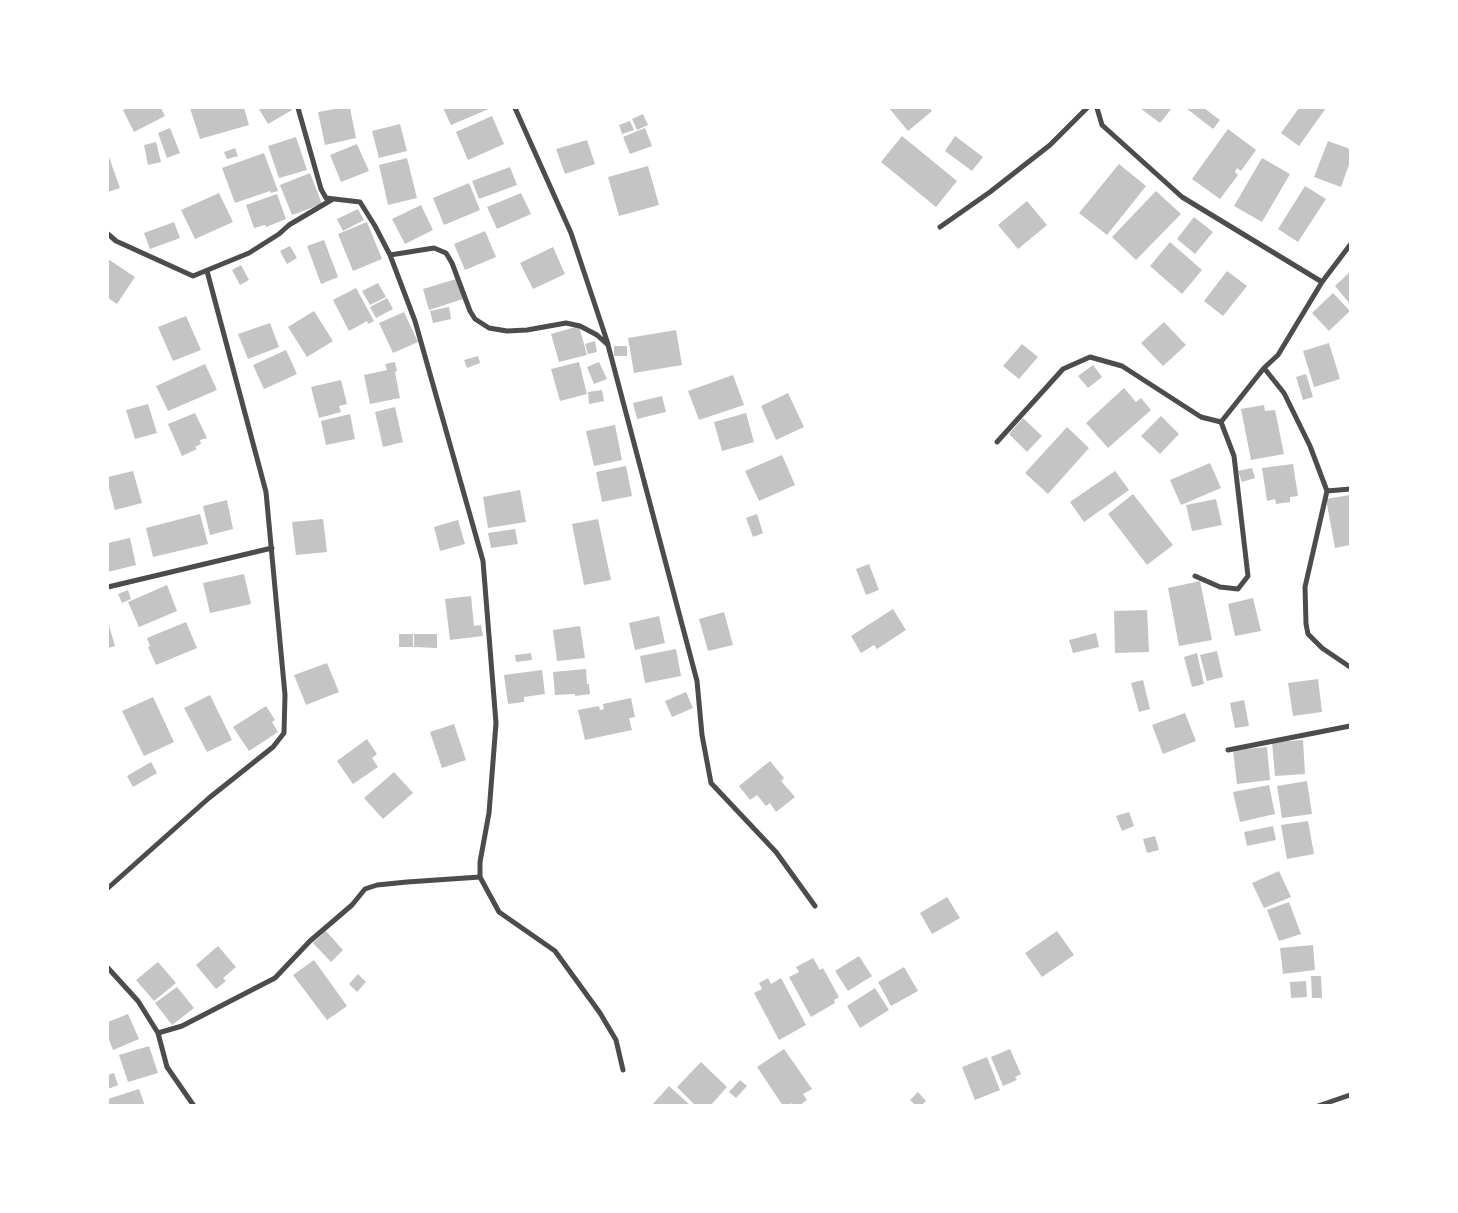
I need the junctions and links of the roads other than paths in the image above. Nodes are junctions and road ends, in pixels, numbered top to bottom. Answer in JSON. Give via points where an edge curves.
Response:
{"nodes":[{"id":1,"x":298,"y":108,"type":"edge"},
{"id":2,"x":515,"y":108,"type":"edge"},
{"id":3,"x":1087,"y":108,"type":"edge"},
{"id":4,"x":1096,"y":108,"type":"edge"},
{"id":5,"x":334,"y":199,"type":"junction"},
{"id":6,"x":940,"y":227,"type":"dead end"},
{"id":7,"x":108,"y":234,"type":"edge"},
{"id":8,"x":1350,"y":245,"type":"edge"},
{"id":9,"x":390,"y":255,"type":"junction"},
{"id":10,"x":207,"y":270,"type":"junction"},
{"id":11,"x":1322,"y":282,"type":"junction"},
{"id":12,"x":608,"y":346,"type":"junction"},
{"id":13,"x":1264,"y":368,"type":"junction"},
{"id":14,"x":1221,"y":422,"type":"junction"},
{"id":15,"x":996,"y":442,"type":"dead end"},
{"id":16,"x":1350,"y":489,"type":"edge"},
{"id":17,"x":1328,"y":491,"type":"junction"},
{"id":18,"x":272,"y":548,"type":"junction"},
{"id":19,"x":1195,"y":576,"type":"dead end"},
{"id":20,"x":108,"y":587,"type":"edge"},
{"id":21,"x":1350,"y":667,"type":"edge"},
{"id":22,"x":1350,"y":726,"type":"edge"},
{"id":23,"x":1228,"y":750,"type":"dead end"},
{"id":24,"x":480,"y":877,"type":"junction"},
{"id":25,"x":108,"y":888,"type":"edge"},
{"id":26,"x":814,"y":906,"type":"dead end"},
{"id":27,"x":108,"y":968,"type":"edge"},
{"id":28,"x":158,"y":1033,"type":"junction"},
{"id":29,"x":623,"y":1070,"type":"dead end"},
{"id":30,"x":1350,"y":1095,"type":"edge"},
{"id":31,"x":194,"y":1106,"type":"edge"},
{"id":32,"x":1318,"y":1106,"type":"edge"}],
"edges":[{"from":1,"to":5,"type":"street","via":[[322,190],[326,198]]},
{"from":2,"to":12,"type":"street","via":[[571,232]]},
{"from":3,"to":6,"type":"street","via":[[1050,145]]},
{"from":4,"to":11,"type":"street","via":[[1102,126],[1182,197]]},
{"from":5,"to":9,"type":"street","via":[[360,202]]},
{"from":5,"to":10,"type":"street","via":[[250,253]]},
{"from":7,"to":10,"type":"street","via":[[116,241],[193,276]]},
{"from":8,"to":11,"type":"street"},
{"from":9,"to":12,"type":"street","via":[[434,248],[446,253],[470,311],[475,319],[489,328],[506,332],[566,323],[597,334]]},
{"from":9,"to":24,"type":"street","via":[[415,321],[483,561],[496,723]]},
{"from":10,"to":18,"type":"street","via":[[266,492]]},
{"from":11,"to":13,"type":"street","via":[[1278,355]]},
{"from":12,"to":26,"type":"street","via":[[697,681],[702,736],[711,783],[776,852]]},
{"from":13,"to":14,"type":"street"},
{"from":13,"to":17,"type":"street","via":[[1284,393]]},
{"from":14,"to":15,"type":"street","via":[[1201,417],[1122,366],[1090,356],[1063,369]]},
{"from":14,"to":19,"type":"street","via":[[1234,456],[1248,576],[1238,589],[1220,587]]},
{"from":16,"to":17,"type":"street"},
{"from":17,"to":21,"type":"street","via":[[1305,587],[1306,624],[1315,643]]},
{"from":18,"to":20,"type":"street"},
{"from":18,"to":25,"type":"street","via":[[286,695],[284,733],[273,747],[209,798]]},
{"from":22,"to":23,"type":"street"},
{"from":24,"to":28,"type":"street","via":[[377,885],[365,889],[275,978],[182,1026]]},
{"from":24,"to":29,"type":"street","via":[[499,912],[555,951],[616,1040]]},
{"from":27,"to":28,"type":"street","via":[[138,1001]]},
{"from":28,"to":31,"type":"street","via":[[167,1066]]},
{"from":30,"to":32,"type":"street"}]}
